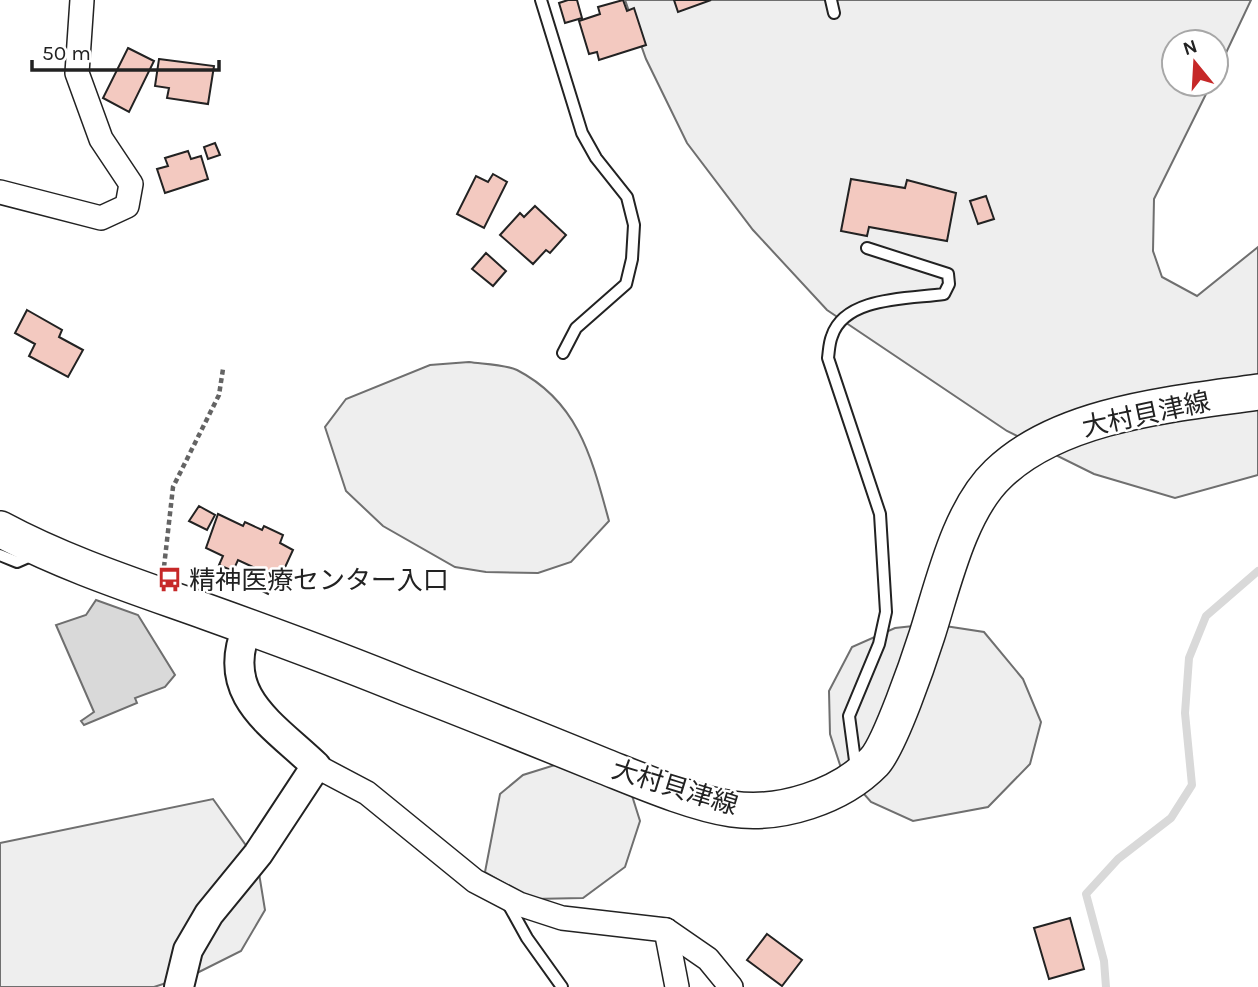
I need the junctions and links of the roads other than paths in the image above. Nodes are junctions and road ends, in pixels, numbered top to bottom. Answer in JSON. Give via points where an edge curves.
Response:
{"nodes":[{"id":1,"x":82,"y":0,"type":"edge"},
{"id":2,"x":541,"y":0,"type":"edge"},
{"id":3,"x":831,"y":0,"type":"edge"},
{"id":4,"x":834,"y":13,"type":"dead end"},
{"id":5,"x":0,"y":192,"type":"edge"},
{"id":6,"x":867,"y":248,"type":"dead end"},
{"id":7,"x":563,"y":353,"type":"dead end"},
{"id":8,"x":1258,"y":392,"type":"edge"},
{"id":9,"x":0,"y":528,"type":"edge"},
{"id":10,"x":44,"y":550,"type":"junction"},
{"id":11,"x":0,"y":555,"type":"edge"},
{"id":12,"x":247,"y":628,"type":"junction"},
{"id":13,"x":316,"y":766,"type":"junction"},
{"id":14,"x":857,"y":774,"type":"junction"},
{"id":15,"x":504,"y":896,"type":"junction"},
{"id":16,"x":666,"y":930,"type":"junction"},
{"id":17,"x":179,"y":987,"type":"edge"},
{"id":18,"x":562,"y":987,"type":"edge"},
{"id":19,"x":677,"y":987,"type":"edge"},
{"id":20,"x":731,"y":987,"type":"edge"}],
"edges":[{"from":1,"to":5,"type":"street","via":[[77,73],[101,139],[131,184],[127,206],[101,218]]},
{"from":2,"to":7,"type":"lane","via":[[582,133],[627,197],[634,225],[626,284],[576,328]]},
{"from":3,"to":4,"type":"lane"},
{"from":6,"to":14,"type":"lane","via":[[948,274],[949,284],[944,294],[868,305],[847,316],[832,334],[828,358],[880,514],[886,612],[880,644],[849,716]]},
{"from":8,"to":14,"type":"main road","name":"大村貝津線","via":[[1167,405],[1080,428],[1023,454],[996,475],[970,513],[918,665],[876,760]]},
{"from":9,"to":10,"type":"main road","name":"大村貝津線"},
{"from":10,"to":11,"type":"lane","via":[[17,562]]},
{"from":10,"to":12,"type":"main road","name":"大村貝津線"},
{"from":12,"to":13,"type":"street","via":[[238,649],[237,673],[242,684],[254,706]]},
{"from":12,"to":14,"type":"main road","name":"大村貝津線","via":[[645,782],[732,809],[795,805],[838,789]]},
{"from":13,"to":15,"type":"street","via":[[367,793],[475,881]]},
{"from":13,"to":17,"type":"street","via":[[258,854],[209,914],[188,950]]},
{"from":15,"to":16,"type":"street","via":[[562,918]]},
{"from":15,"to":18,"type":"lane"},
{"from":16,"to":19,"type":"street"},
{"from":16,"to":20,"type":"street","via":[[708,959]]}]}
